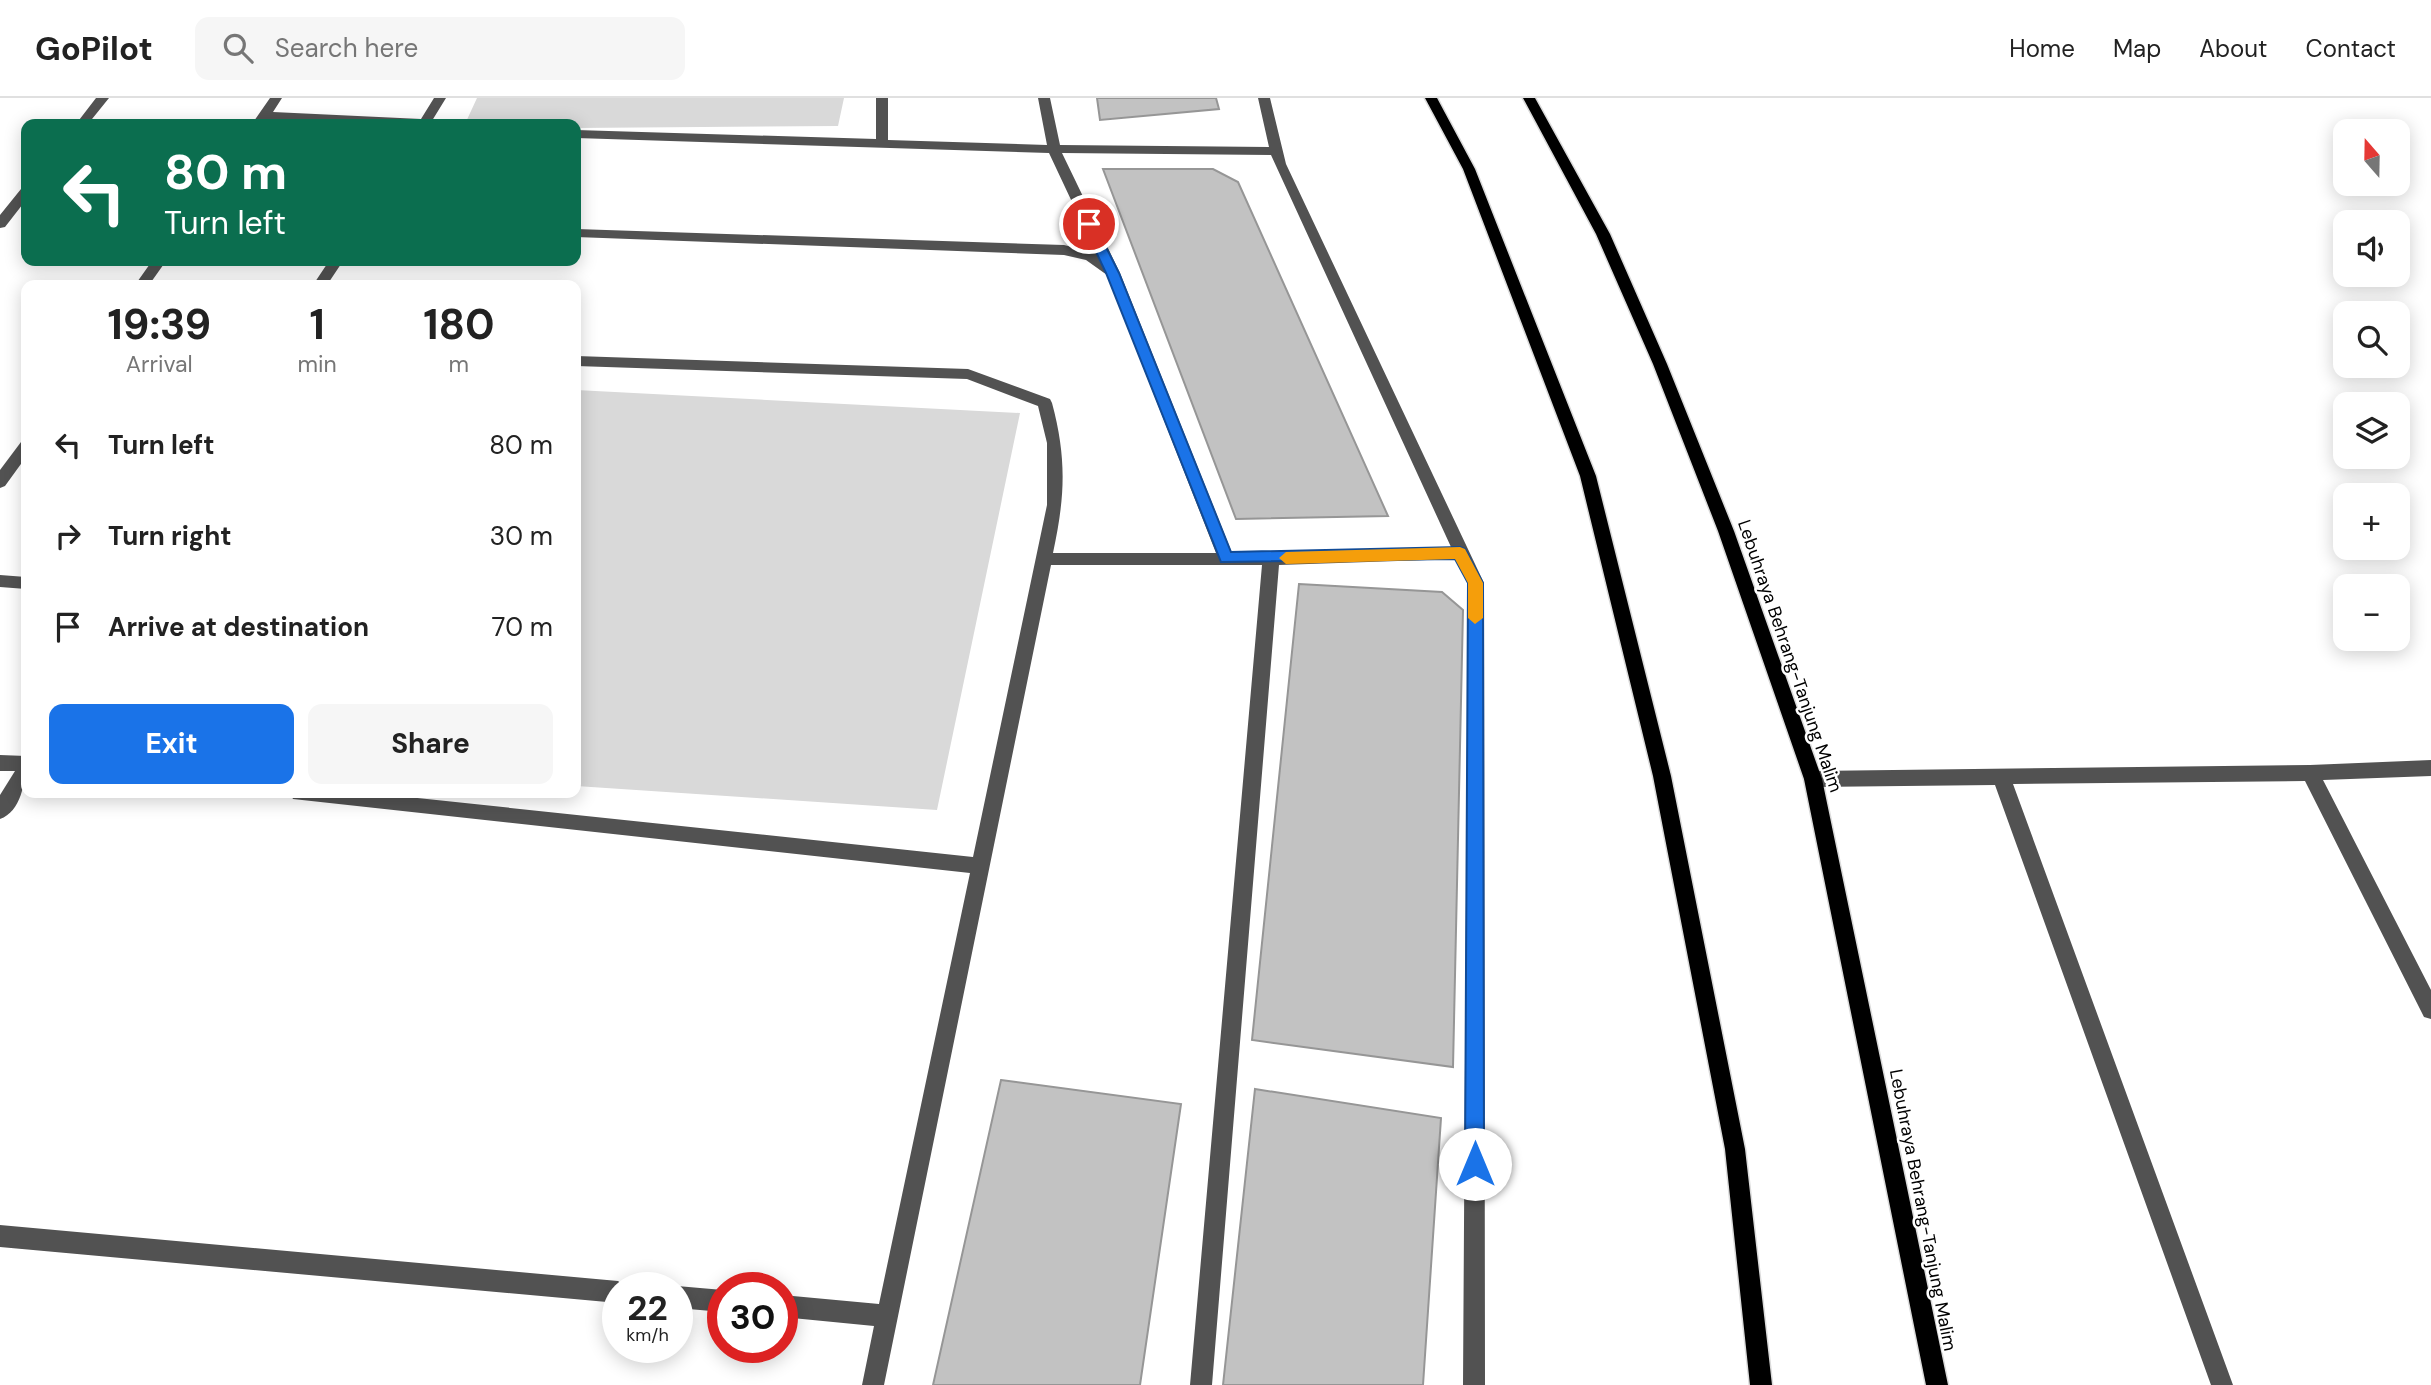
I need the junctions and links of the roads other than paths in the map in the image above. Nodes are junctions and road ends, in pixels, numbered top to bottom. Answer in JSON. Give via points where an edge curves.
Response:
{"nodes":[{"id":1,"x":103,"y":98,"type":"edge"},
{"id":2,"x":276,"y":98,"type":"edge"},
{"id":3,"x":440,"y":98,"type":"edge"},
{"id":4,"x":882,"y":98,"type":"edge"},
{"id":5,"x":1044,"y":98,"type":"edge"},
{"id":6,"x":1264,"y":98,"type":"edge"},
{"id":7,"x":1431,"y":98,"type":"edge"},
{"id":8,"x":1529,"y":98,"type":"edge"},
{"id":9,"x":86,"y":119,"type":"edge"},
{"id":10,"x":261,"y":119,"type":"edge"},
{"id":11,"x":427,"y":119,"type":"edge"},
{"id":12,"x":581,"y":134,"type":"edge"},
{"id":13,"x":883,"y":145,"type":"junction"},
{"id":14,"x":1054,"y":149,"type":"junction"},
{"id":15,"x":1277,"y":151,"type":"junction"},
{"id":16,"x":21,"y":198,"type":"edge"},
{"id":17,"x":0,"y":224,"type":"edge"},
{"id":18,"x":581,"y":233,"type":"edge"},
{"id":19,"x":1113,"y":273,"type":"junction"},
{"id":20,"x":581,"y":361,"type":"edge"},
{"id":21,"x":21,"y":453,"type":"edge"},
{"id":22,"x":0,"y":482,"type":"edge"},
{"id":23,"x":1460,"y":553,"type":"junction"},
{"id":24,"x":1226,"y":558,"type":"junction"},
{"id":25,"x":1045,"y":559,"type":"junction"},
{"id":26,"x":1271,"y":559,"type":"junction"},
{"id":27,"x":0,"y":581,"type":"edge"},
{"id":28,"x":21,"y":583,"type":"edge"},
{"id":29,"x":0,"y":762,"type":"edge"},
{"id":30,"x":21,"y":764,"type":"edge"},
{"id":31,"x":2431,"y":768,"type":"edge"},
{"id":32,"x":2310,"y":773,"type":"junction"},
{"id":33,"x":21,"y":778,"type":"edge"},
{"id":34,"x":2002,"y":778,"type":"junction"},
{"id":35,"x":1813,"y":779,"type":"junction"},
{"id":36,"x":346,"y":798,"type":"edge"},
{"id":37,"x":0,"y":811,"type":"edge"},
{"id":38,"x":979,"y":866,"type":"junction"},
{"id":39,"x":2431,"y":1010,"type":"edge"},
{"id":40,"x":0,"y":1236,"type":"edge"},
{"id":41,"x":602,"y":1291,"type":"edge"},
{"id":42,"x":798,"y":1308,"type":"edge"},
{"id":43,"x":887,"y":1316,"type":"junction"},
{"id":44,"x":873,"y":1385,"type":"edge"},
{"id":45,"x":1201,"y":1385,"type":"edge"},
{"id":46,"x":1474,"y":1385,"type":"edge"},
{"id":47,"x":1761,"y":1385,"type":"edge"},
{"id":48,"x":1937,"y":1385,"type":"edge"},
{"id":49,"x":2222,"y":1385,"type":"edge"}],
"edges":[{"from":1,"to":9,"type":"street"},
{"from":2,"to":10,"type":"street"},
{"from":3,"to":11,"type":"street"},
{"from":4,"to":13,"type":"street"},
{"from":5,"to":14,"type":"street"},
{"from":6,"to":15,"type":"street"},
{"from":7,"to":47,"type":"main road","via":[[1469,169],[1588,477],[1662,776],[1735,1149]]},
{"from":8,"to":35,"type":"main road","name":"Lebuhraya Behrang-Tanjung Malim","via":[[1603,234],[1660,364],[1726,531]]},
{"from":12,"to":13,"type":"street"},
{"from":13,"to":14,"type":"street"},
{"from":14,"to":15,"type":"street"},
{"from":14,"to":19,"type":"street"},
{"from":15,"to":23,"type":"street"},
{"from":16,"to":17,"type":"street"},
{"from":18,"to":19,"type":"street","via":[[1065,250],[1094,257]]},
{"from":19,"to":24,"type":"street"},
{"from":20,"to":25,"type":"street","via":[[968,374],[1045,403],[1055,443],[1055,505]]},
{"from":21,"to":22,"type":"street"},
{"from":23,"to":26,"type":"street"},
{"from":23,"to":46,"type":"street","via":[[1476,583]]},
{"from":24,"to":25,"type":"street"},
{"from":24,"to":26,"type":"street"},
{"from":25,"to":38,"type":"street"},
{"from":26,"to":45,"type":"street"},
{"from":27,"to":28,"type":"street"},
{"from":29,"to":30,"type":"street"},
{"from":31,"to":32,"type":"street"},
{"from":32,"to":34,"type":"street"},
{"from":32,"to":39,"type":"street"},
{"from":33,"to":37,"type":"street"},
{"from":34,"to":35,"type":"street"},
{"from":34,"to":49,"type":"street"},
{"from":35,"to":48,"type":"main road","name":"Lebuhraya Behrang-Tanjung Malim"},
{"from":36,"to":38,"type":"street"},
{"from":38,"to":43,"type":"street"},
{"from":40,"to":41,"type":"street"},
{"from":42,"to":43,"type":"street"},
{"from":43,"to":44,"type":"street"}]}
